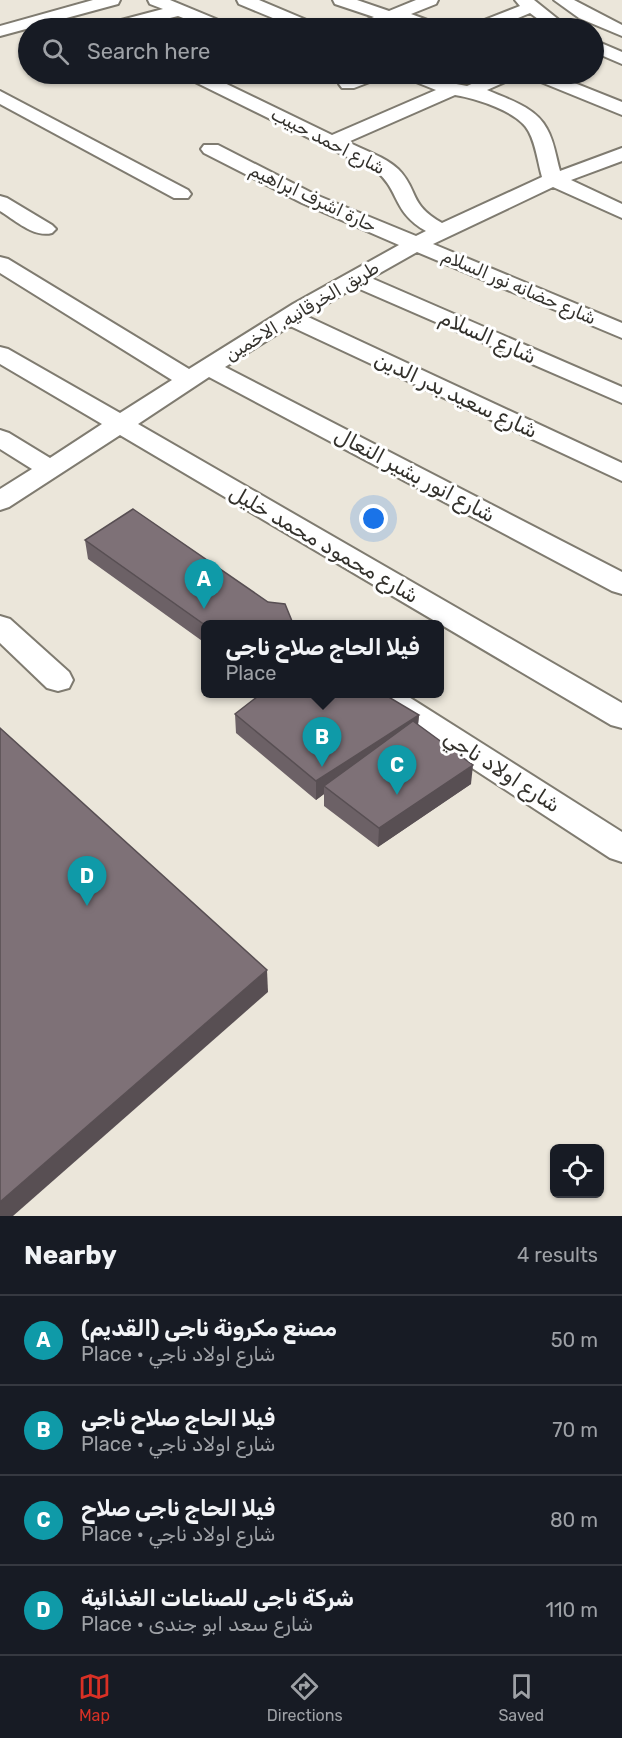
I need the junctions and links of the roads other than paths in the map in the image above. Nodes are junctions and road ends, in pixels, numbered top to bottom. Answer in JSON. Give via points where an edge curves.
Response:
{"nodes":[{"id":1,"x":69,"y":0,"type":"edge"},
{"id":2,"x":112,"y":0,"type":"edge"},
{"id":3,"x":156,"y":0,"type":"edge"},
{"id":4,"x":245,"y":0,"type":"edge"},
{"id":5,"x":341,"y":0,"type":"edge"},
{"id":6,"x":430,"y":0,"type":"edge"},
{"id":7,"x":562,"y":0,"type":"edge"},
{"id":8,"x":527,"y":4,"type":"edge"},
{"id":9,"x":180,"y":10,"type":"junction"},
{"id":10,"x":393,"y":15,"type":"junction"},
{"id":11,"x":47,"y":18,"type":"edge"},
{"id":12,"x":156,"y":18,"type":"edge"},
{"id":13,"x":199,"y":18,"type":"edge"},
{"id":14,"x":287,"y":18,"type":"edge"},
{"id":15,"x":386,"y":18,"type":"edge"},
{"id":16,"x":402,"y":18,"type":"edge"},
{"id":17,"x":500,"y":18,"type":"edge"},
{"id":18,"x":546,"y":18,"type":"edge"},
{"id":19,"x":594,"y":18,"type":"edge"},
{"id":20,"x":0,"y":19,"type":"edge"},
{"id":21,"x":604,"y":23,"type":"edge"},
{"id":22,"x":18,"y":26,"type":"edge"},
{"id":23,"x":0,"y":31,"type":"edge"},
{"id":24,"x":622,"y":31,"type":"edge"},
{"id":25,"x":213,"y":84,"type":"edge"},
{"id":26,"x":443,"y":84,"type":"edge"},
{"id":27,"x":479,"y":84,"type":"edge"},
{"id":28,"x":562,"y":84,"type":"edge"},
{"id":29,"x":568,"y":87,"type":"junction"},
{"id":30,"x":461,"y":90,"type":"junction"},
{"id":31,"x":0,"y":97,"type":"edge"},
{"id":32,"x":622,"y":110,"type":"edge"},
{"id":33,"x":518,"y":111,"type":"junction"},
{"id":34,"x":332,"y":142,"type":"junction"},
{"id":35,"x":211,"y":149,"type":"dead end"},
{"id":36,"x":616,"y":160,"type":"edge"},
{"id":37,"x":552,"y":179,"type":"junction"},
{"id":38,"x":181,"y":194,"type":"dead end"},
{"id":39,"x":0,"y":202,"type":"edge"},
{"id":40,"x":622,"y":212,"type":"edge"},
{"id":41,"x":45,"y":229,"type":"dead end"},
{"id":42,"x":441,"y":231,"type":"junction"},
{"id":43,"x":416,"y":244,"type":"junction"},
{"id":44,"x":0,"y":264,"type":"edge"},
{"id":45,"x":355,"y":279,"type":"junction"},
{"id":46,"x":290,"y":317,"type":"junction"},
{"id":47,"x":622,"y":331,"type":"edge"},
{"id":48,"x":5,"y":363,"type":"edge"},
{"id":49,"x":198,"y":373,"type":"junction"},
{"id":50,"x":622,"y":396,"type":"edge"},
{"id":51,"x":119,"y":425,"type":"junction"},
{"id":52,"x":0,"y":438,"type":"edge"},
{"id":53,"x":51,"y":470,"type":"junction"},
{"id":54,"x":622,"y":473,"type":"edge"},
{"id":55,"x":0,"y":501,"type":"edge"},
{"id":56,"x":622,"y":584,"type":"edge"},
{"id":57,"x":0,"y":626,"type":"edge"},
{"id":58,"x":58,"y":680,"type":"dead end"},
{"id":59,"x":390,"y":698,"type":"edge"},
{"id":60,"x":622,"y":717,"type":"edge"},
{"id":61,"x":622,"y":849,"type":"edge"}],
"edges":[{"from":1,"to":20,"type":"street"},
{"from":2,"to":11,"type":"street"},
{"from":3,"to":9,"type":"street"},
{"from":4,"to":14,"type":"street"},
{"from":5,"to":10,"type":"street"},
{"from":6,"to":10,"type":"street"},
{"from":7,"to":19,"type":"street"},
{"from":8,"to":17,"type":"street"},
{"from":8,"to":18,"type":"street"},
{"from":9,"to":12,"type":"street"},
{"from":9,"to":13,"type":"street"},
{"from":10,"to":15,"type":"street"},
{"from":10,"to":16,"type":"street"},
{"from":21,"to":24,"type":"street"},
{"from":22,"to":23,"type":"street"},
{"from":25,"to":34,"type":"street","name":"شارع احمد حبيب"},
{"from":26,"to":30,"type":"street"},
{"from":27,"to":30,"type":"street"},
{"from":28,"to":29,"type":"street"},
{"from":29,"to":32,"type":"street"},
{"from":29,"to":33,"type":"street"},
{"from":30,"to":33,"type":"street"},
{"from":30,"to":34,"type":"street"},
{"from":31,"to":38,"type":"street"},
{"from":33,"to":37,"type":"street","via":[[537,129]]},
{"from":34,"to":42,"type":"street","name":"شارع احمد حبيب","via":[[393,174],[412,212]]},
{"from":35,"to":43,"type":"street","name":"حارة اشرف ابراهيم","via":[[309,199]]},
{"from":36,"to":37,"type":"street","name":"طريق الخرقانيه, الاخمين"},
{"from":37,"to":40,"type":"street"},
{"from":37,"to":42,"type":"street","name":"طريق الخرقانيه, الاخمين"},
{"from":39,"to":41,"type":"street"},
{"from":42,"to":43,"type":"street","name":"طريق الخرقانيه, الاخمين"},
{"from":43,"to":45,"type":"street","name":"طريق الخرقانيه, الاخمين"},
{"from":43,"to":47,"type":"street","name":"شارع حضانه نور السلام"},
{"from":44,"to":49,"type":"street","name":"شارع انور بشير النعال"},
{"from":45,"to":46,"type":"street","name":"طريق الخرقانيه, الاخمين"},
{"from":45,"to":50,"type":"street","name":"شارع السلام"},
{"from":46,"to":49,"type":"street","name":"طريق الخرقانيه, الاخمين"},
{"from":46,"to":54,"type":"street","name":"شارع سعيد بدر الدين"},
{"from":48,"to":51,"type":"street","name":"شارع محمود محمد خليل"},
{"from":49,"to":51,"type":"street","name":"طريق الخرقانيه, الاخمين"},
{"from":49,"to":56,"type":"street","name":"شارع انور بشير النعال"},
{"from":51,"to":53,"type":"street","name":"طريق الخرقانيه, الاخمين"},
{"from":51,"to":60,"type":"street","name":"شارع محمود محمد خليل"},
{"from":52,"to":53,"type":"street"},
{"from":53,"to":55,"type":"street","name":"طريق الخرقانيه, الاخمين"},
{"from":57,"to":58,"type":"street"},
{"from":59,"to":61,"type":"street","name":"شارع اولاد ناجي"}]}
